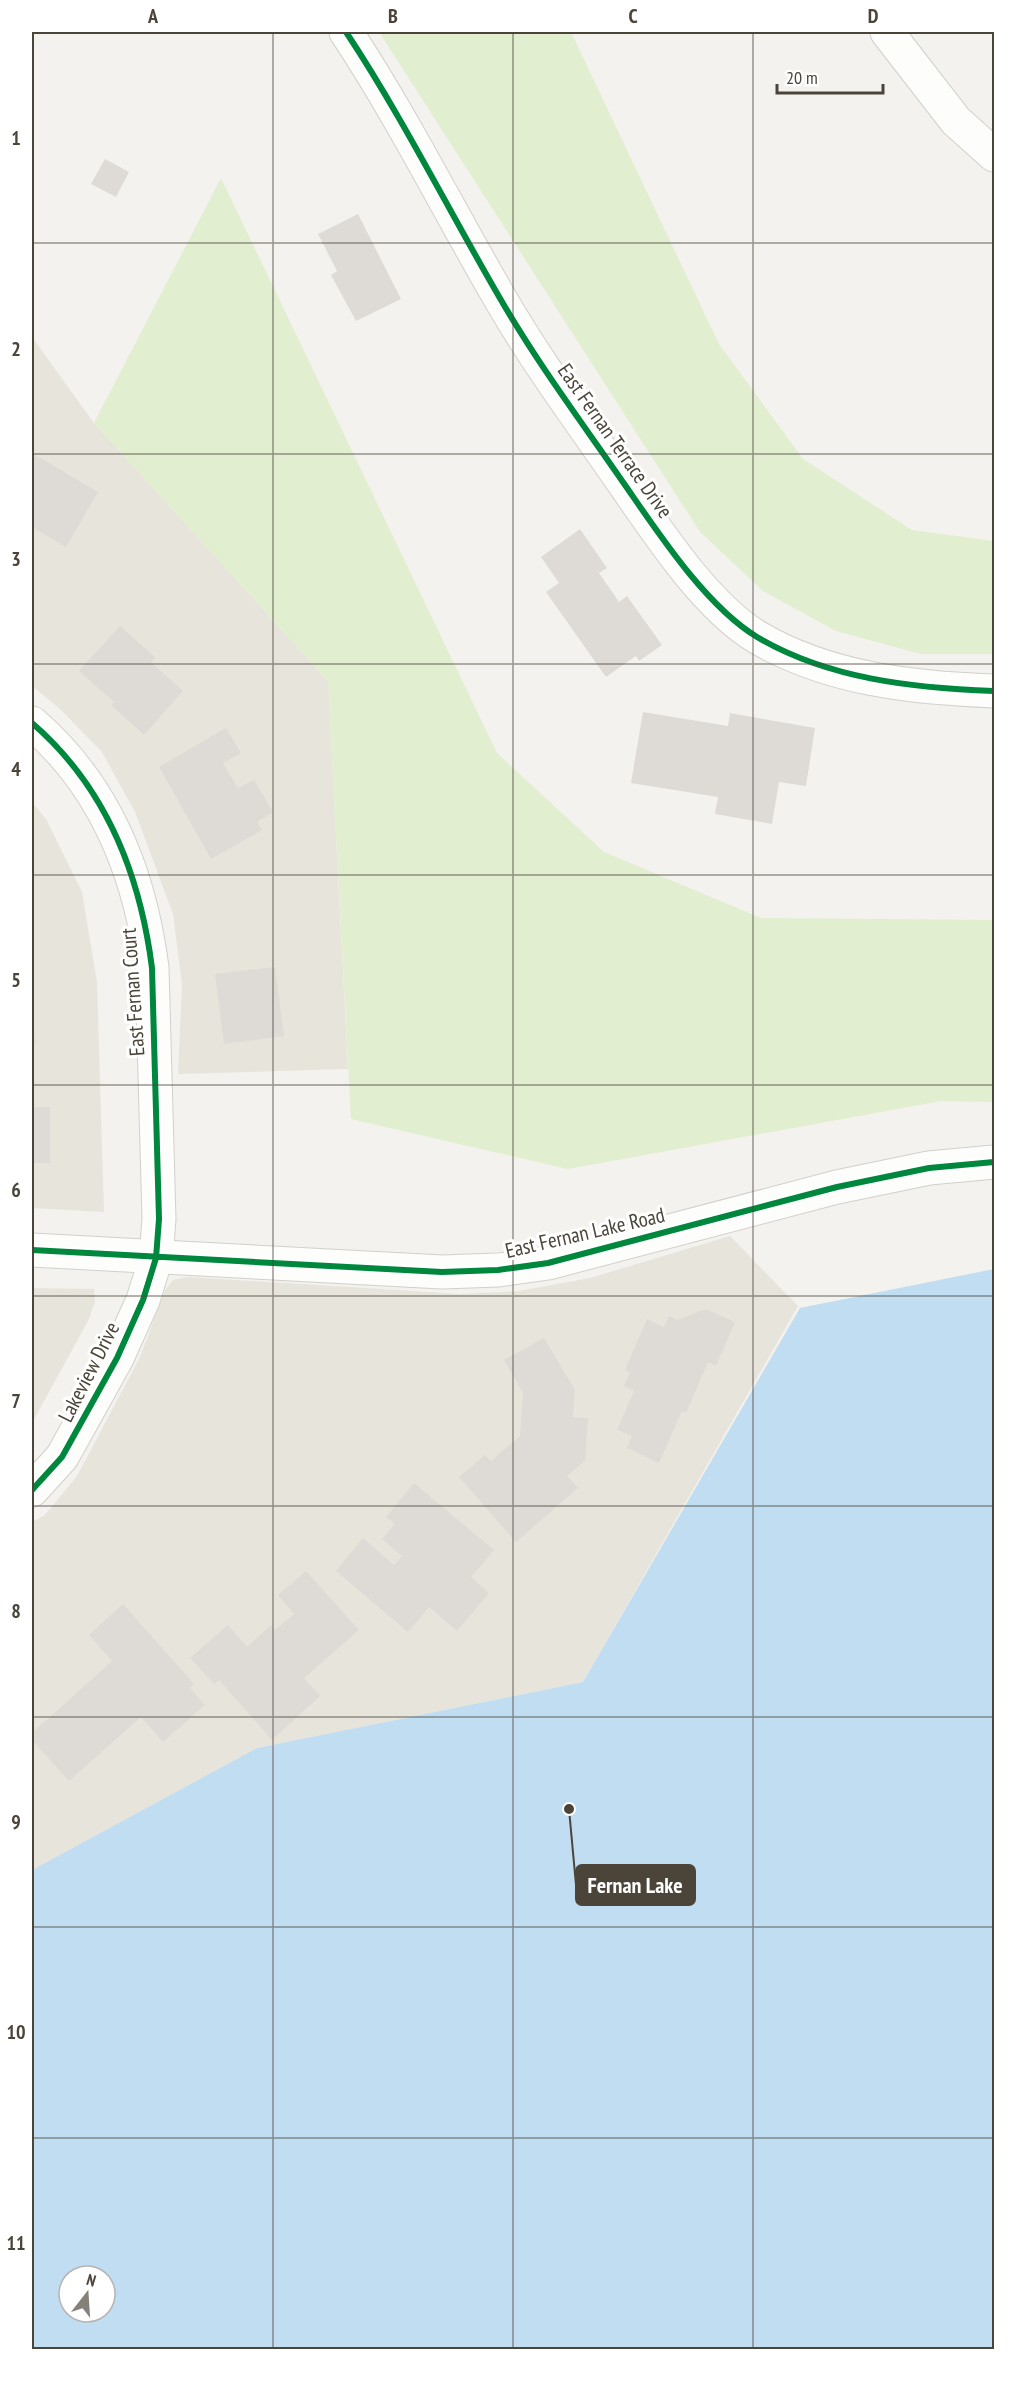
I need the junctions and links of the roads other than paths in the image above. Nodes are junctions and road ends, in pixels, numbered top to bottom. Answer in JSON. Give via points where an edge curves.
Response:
{"nodes":[{"id":1,"x":346,"y":32,"type":"edge"},
{"id":2,"x":887,"y":32,"type":"edge"},
{"id":3,"x":994,"y":156,"type":"edge"},
{"id":4,"x":994,"y":691,"type":"edge"},
{"id":5,"x":32,"y":723,"type":"edge"},
{"id":6,"x":994,"y":1162,"type":"edge"},
{"id":7,"x":32,"y":1250,"type":"edge"},
{"id":8,"x":156,"y":1258,"type":"junction"},
{"id":9,"x":32,"y":1490,"type":"edge"}],
"edges":[{"from":1,"to":4,"type":"street","name":"East Fernan Terrace Drive","via":[[548,374],[668,546],[722,610],[756,636],[784,650],[861,678],[939,689]]},
{"from":2,"to":3,"type":"street","via":[[956,121]]},
{"from":5,"to":8,"type":"street","name":"East Fernan Court","via":[[55,743],[94,795],[125,853],[147,928],[152,968],[159,1219]]},
{"from":6,"to":8,"type":"street","name":"East Fernan Lake Road","via":[[929,1168],[837,1187],[548,1263],[498,1270],[442,1272]]},
{"from":7,"to":8,"type":"street","name":"East Fernan Lake Road"},
{"from":8,"to":9,"type":"street","name":"Lakeview Drive","via":[[143,1300],[117,1358],[62,1457]]}]}
